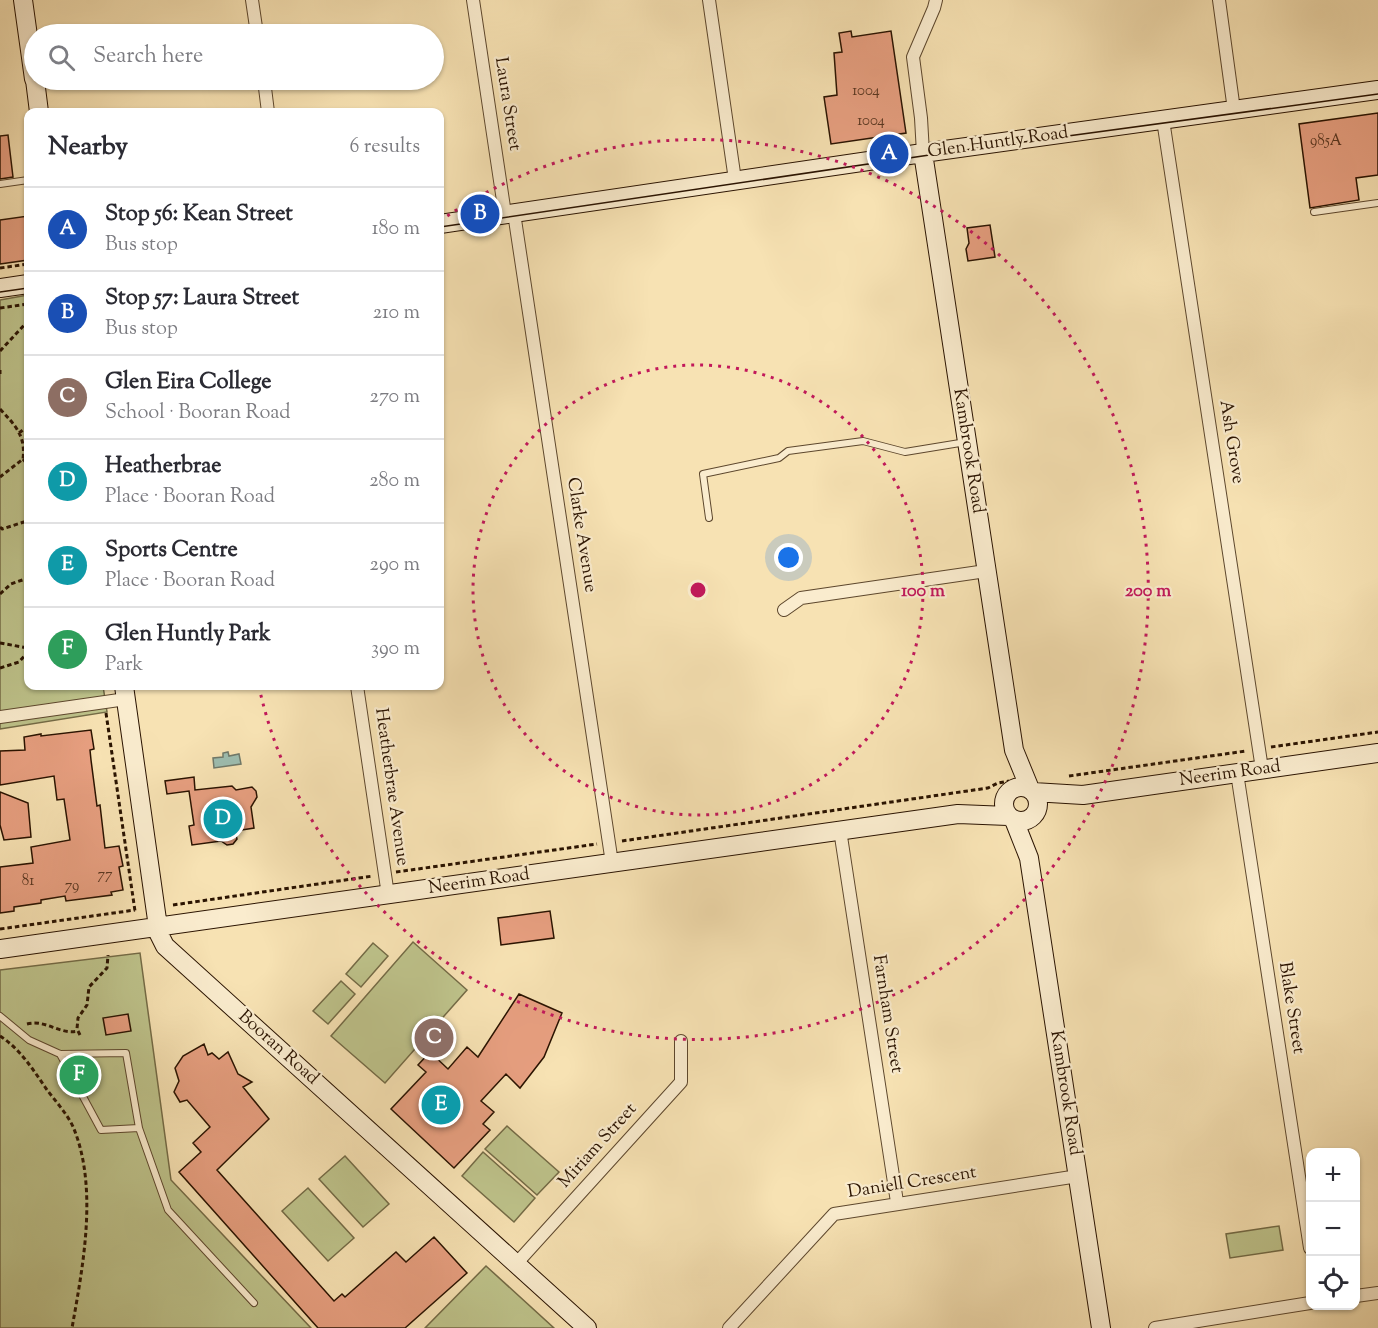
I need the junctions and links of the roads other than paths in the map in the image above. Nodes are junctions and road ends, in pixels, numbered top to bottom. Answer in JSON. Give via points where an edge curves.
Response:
{"nodes":[{"id":1,"x":23,"y":0,"type":"edge"},
{"id":2,"x":252,"y":0,"type":"edge"},
{"id":3,"x":473,"y":0,"type":"edge"},
{"id":4,"x":709,"y":0,"type":"edge"},
{"id":5,"x":936,"y":0,"type":"edge"},
{"id":6,"x":1219,"y":0,"type":"edge"},
{"id":7,"x":27,"y":24,"type":"edge"},
{"id":8,"x":256,"y":24,"type":"edge"},
{"id":9,"x":36,"y":90,"type":"edge"},
{"id":10,"x":265,"y":90,"type":"edge"},
{"id":11,"x":1378,"y":90,"type":"edge"},
{"id":12,"x":39,"y":108,"type":"edge"},
{"id":13,"x":268,"y":108,"type":"edge"},
{"id":14,"x":1234,"y":110,"type":"junction"},
{"id":15,"x":1163,"y":120,"type":"junction"},
{"id":16,"x":923,"y":153,"type":"junction"},
{"id":17,"x":735,"y":180,"type":"junction"},
{"id":18,"x":24,"y":181,"type":"edge"},
{"id":19,"x":0,"y":184,"type":"edge"},
{"id":20,"x":1378,"y":203,"type":"edge"},
{"id":21,"x":1314,"y":212,"type":"dead end"},
{"id":22,"x":510,"y":213,"type":"junction"},
{"id":23,"x":444,"y":223,"type":"edge"},
{"id":24,"x":24,"y":285,"type":"edge"},
{"id":25,"x":0,"y":288,"type":"edge"},
{"id":26,"x":966,"y":441,"type":"junction"},
{"id":27,"x":709,"y":518,"type":"dead end"},
{"id":28,"x":986,"y":571,"type":"junction"},
{"id":29,"x":784,"y":610,"type":"dead end"},
{"id":30,"x":358,"y":690,"type":"edge"},
{"id":31,"x":125,"y":692,"type":"edge"},
{"id":32,"x":0,"y":717,"type":"edge"},
{"id":33,"x":1378,"y":753,"type":"edge"},
{"id":34,"x":1262,"y":770,"type":"junction"},
{"id":35,"x":1237,"y":773,"type":"junction"},
{"id":36,"x":1018,"y":788,"type":"junction"},
{"id":37,"x":1083,"y":795,"type":"junction"},
{"id":38,"x":958,"y":814,"type":"junction"},
{"id":39,"x":1035,"y":814,"type":"junction"},
{"id":40,"x":1011,"y":818,"type":"junction"},
{"id":41,"x":840,"y":830,"type":"junction"},
{"id":42,"x":1029,"y":858,"type":"junction"},
{"id":43,"x":612,"y":863,"type":"junction"},
{"id":44,"x":388,"y":895,"type":"junction"},
{"id":45,"x":158,"y":927,"type":"junction"},
{"id":46,"x":0,"y":949,"type":"edge"},
{"id":47,"x":0,"y":1017,"type":"edge"},
{"id":48,"x":681,"y":1041,"type":"dead end"},
{"id":49,"x":60,"y":1054,"type":"junction"},
{"id":50,"x":139,"y":1128,"type":"junction"},
{"id":51,"x":1078,"y":1176,"type":"junction"},
{"id":52,"x":897,"y":1202,"type":"junction"},
{"id":53,"x":1306,"y":1216,"type":"edge"},
{"id":54,"x":516,"y":1264,"type":"junction"},
{"id":55,"x":1378,"y":1293,"type":"edge"},
{"id":56,"x":1360,"y":1295,"type":"edge"},
{"id":57,"x":254,"y":1303,"type":"dead end"},
{"id":58,"x":1306,"y":1304,"type":"edge"},
{"id":59,"x":587,"y":1328,"type":"edge"},
{"id":60,"x":729,"y":1328,"type":"edge"},
{"id":61,"x":1101,"y":1328,"type":"edge"},
{"id":62,"x":1155,"y":1328,"type":"edge"}],
"edges":[{"from":1,"to":7,"type":"street"},
{"from":2,"to":8,"type":"street"},
{"from":3,"to":22,"type":"street","name":"Laura Street"},
{"from":4,"to":17,"type":"street"},
{"from":5,"to":16,"type":"street","via":[[913,57]]},
{"from":6,"to":14,"type":"street"},
{"from":9,"to":12,"type":"street"},
{"from":10,"to":13,"type":"street"},
{"from":11,"to":14,"type":"street","name":"Glen Huntly Road"},
{"from":14,"to":15,"type":"street","name":"Glen Huntly Road"},
{"from":15,"to":16,"type":"street","name":"Glen Huntly Road"},
{"from":15,"to":34,"type":"street","name":"Ash Grove"},
{"from":16,"to":17,"type":"street","name":"Glen Huntly Road"},
{"from":16,"to":26,"type":"street","name":"Kambrook Road"},
{"from":17,"to":22,"type":"street","name":"Glen Huntly Road"},
{"from":18,"to":19,"type":"lane"},
{"from":20,"to":21,"type":"lane"},
{"from":22,"to":23,"type":"street","name":"Glen Huntly Road"},
{"from":22,"to":43,"type":"street","name":"Clarke Avenue"},
{"from":24,"to":25,"type":"street"},
{"from":26,"to":27,"type":"lane","via":[[905,452],[863,441],[788,451],[779,458],[703,474]]},
{"from":26,"to":28,"type":"street","name":"Kambrook Road"},
{"from":28,"to":29,"type":"street","via":[[801,598]]},
{"from":28,"to":36,"type":"street","name":"Kambrook Road"},
{"from":30,"to":44,"type":"street","name":"Heatherbrae Avenue"},
{"from":31,"to":32,"type":"street","via":[[104,702]]},
{"from":31,"to":45,"type":"street","name":"Booran Road"},
{"from":33,"to":34,"type":"street","name":"Neerim Road"},
{"from":34,"to":35,"type":"street","name":"Neerim Road"},
{"from":35,"to":37,"type":"street","name":"Neerim Road"},
{"from":35,"to":53,"type":"street","name":"Blake Street"},
{"from":36,"to":37,"type":"street","name":"Neerim Road"},
{"from":36,"to":38,"type":"street","name":"Neerim Road"},
{"from":36,"to":39,"type":"street","via":[[1038,802]]},
{"from":36,"to":40,"type":"street","via":[[1003,807]]},
{"from":37,"to":39,"type":"street","name":"Neerim Road"},
{"from":38,"to":40,"type":"street","name":"Neerim Road"},
{"from":38,"to":41,"type":"street","name":"Neerim Road"},
{"from":39,"to":40,"type":"street","via":[[1025,821]]},
{"from":39,"to":42,"type":"street","name":"Kambrook Road"},
{"from":40,"to":42,"type":"street","name":"Kambrook Road"},
{"from":41,"to":43,"type":"street","name":"Neerim Road"},
{"from":41,"to":52,"type":"street","name":"Farnham Street"},
{"from":42,"to":51,"type":"street","name":"Kambrook Road"},
{"from":43,"to":44,"type":"street","name":"Neerim Road"},
{"from":44,"to":45,"type":"street","name":"Neerim Road"},
{"from":45,"to":46,"type":"street","name":"Neerim Road"},
{"from":45,"to":54,"type":"street","name":"Booran Road","via":[[166,947]]},
{"from":47,"to":49,"type":"lane","via":[[35,1043]]},
{"from":48,"to":54,"type":"street","name":"Miriam Street","via":[[681,1082]]},
{"from":49,"to":50,"type":"lane","via":[[100,1130]]},
{"from":49,"to":50,"type":"lane","via":[[126,1053]]},
{"from":50,"to":57,"type":"lane","via":[[168,1210]]},
{"from":51,"to":52,"type":"street","name":"Daniell Crescent"},
{"from":51,"to":61,"type":"street","name":"Kambrook Road"},
{"from":52,"to":60,"type":"street","name":"Daniell Crescent","via":[[834,1214]]},
{"from":54,"to":59,"type":"street","name":"Booran Road"},
{"from":55,"to":56,"type":"street"},
{"from":58,"to":62,"type":"street"}]}
